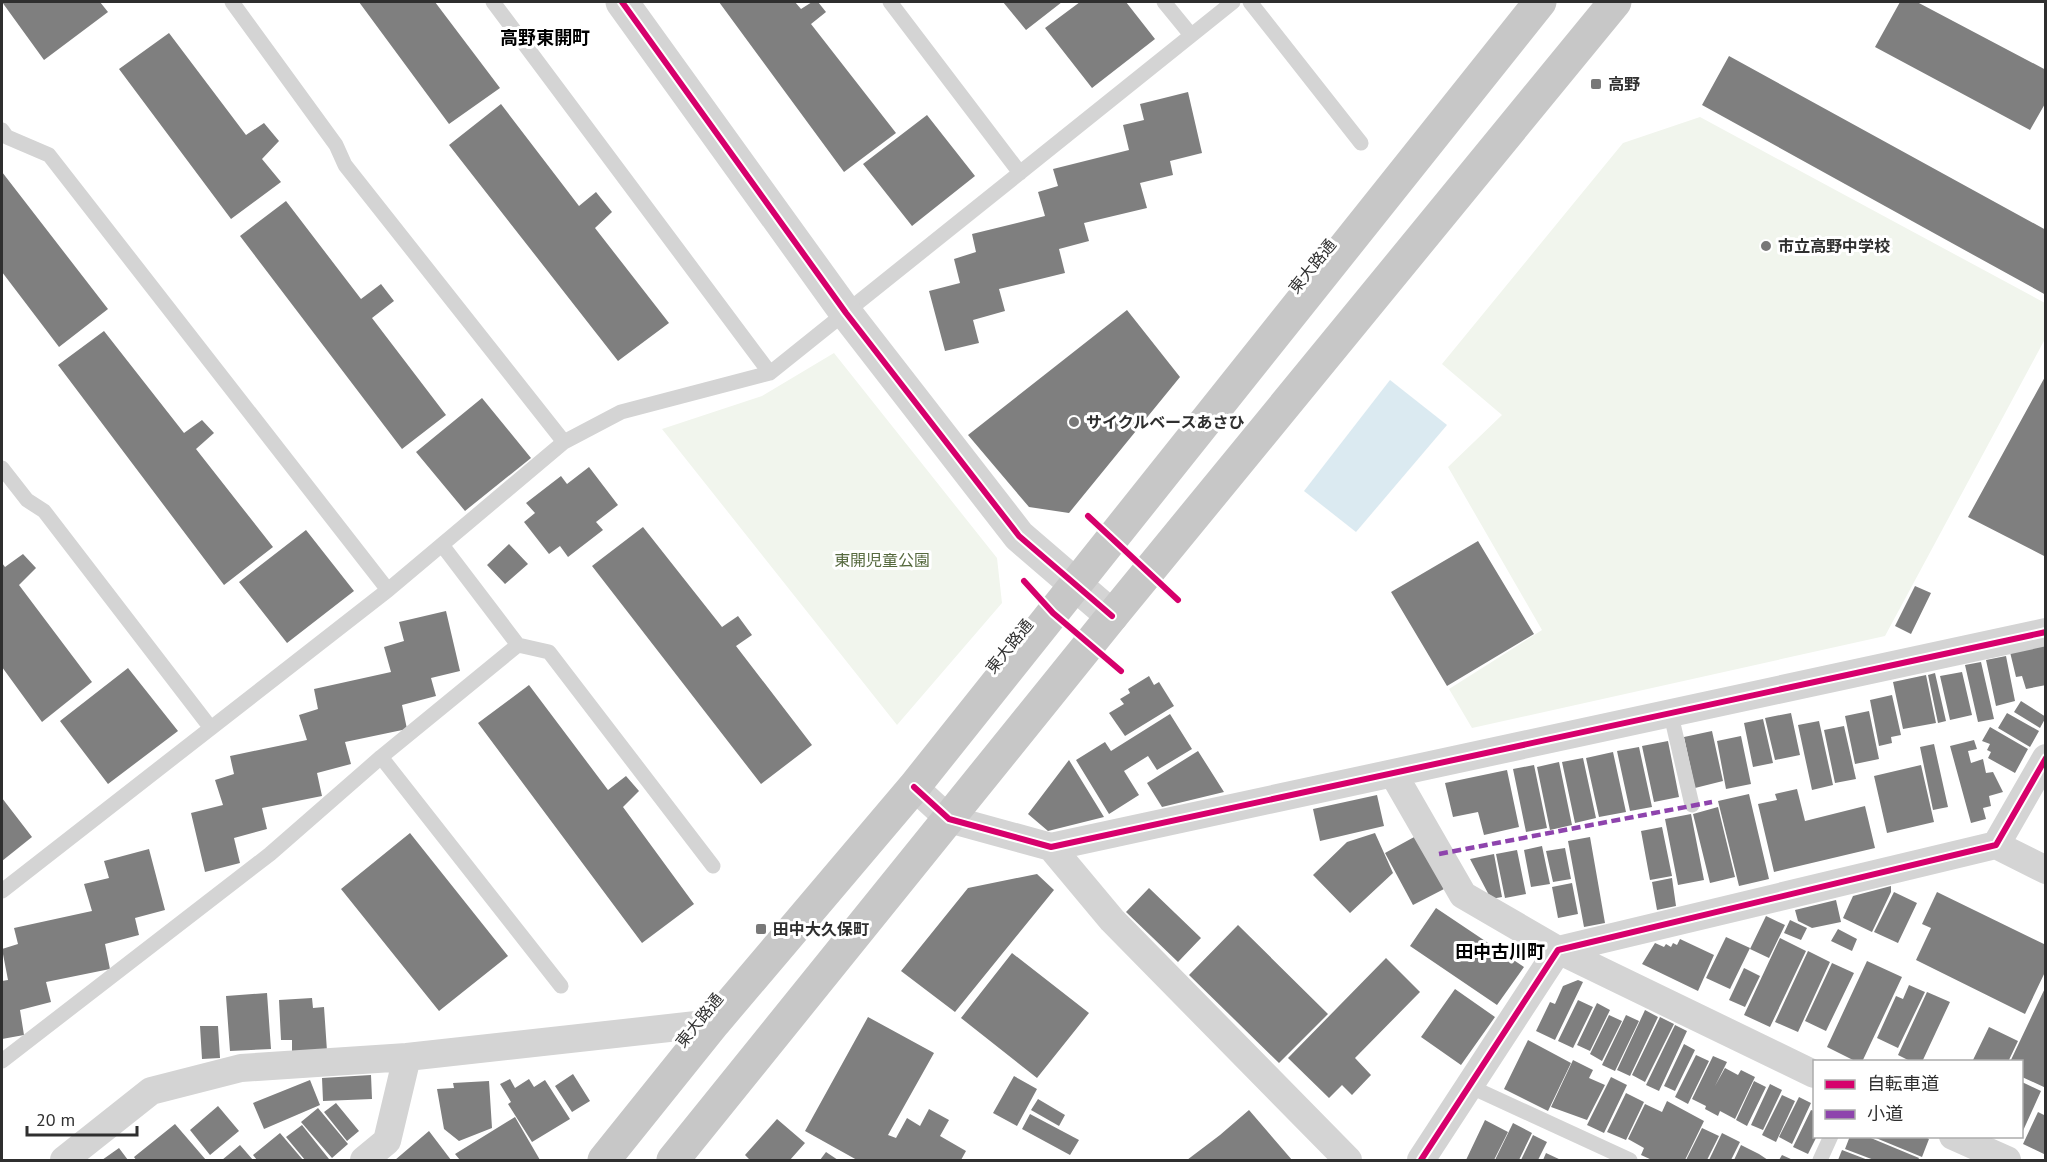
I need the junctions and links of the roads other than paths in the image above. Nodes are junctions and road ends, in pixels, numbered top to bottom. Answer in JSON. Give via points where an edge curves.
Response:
{"nodes":[{"id":1,"x":232,"y":2,"type":"edge"},
{"id":2,"x":493,"y":2,"type":"edge"},
{"id":3,"x":622,"y":2,"type":"edge"},
{"id":4,"x":890,"y":2,"type":"edge"},
{"id":5,"x":1164,"y":2,"type":"edge"},
{"id":6,"x":1233,"y":2,"type":"edge"},
{"id":7,"x":1250,"y":2,"type":"edge"},
{"id":8,"x":1540,"y":2,"type":"edge"},
{"id":9,"x":1615,"y":2,"type":"edge"},
{"id":10,"x":1191,"y":35,"type":"junction"},
{"id":11,"x":2,"y":129,"type":"edge"},
{"id":12,"x":1361,"y":143,"type":"dead end"},
{"id":13,"x":1020,"y":173,"type":"junction"},
{"id":14,"x":846,"y":313,"type":"junction"},
{"id":15,"x":770,"y":373,"type":"junction"},
{"id":16,"x":564,"y":442,"type":"junction"},
{"id":17,"x":2,"y":468,"type":"edge"},
{"id":18,"x":442,"y":545,"type":"junction"},
{"id":19,"x":1074,"y":585,"type":"junction"},
{"id":20,"x":388,"y":590,"type":"junction"},
{"id":21,"x":1112,"y":616,"type":"junction"},
{"id":22,"x":2046,"y":632,"type":"edge"},
{"id":23,"x":518,"y":645,"type":"junction"},
{"id":24,"x":1671,"y":714,"type":"junction"},
{"id":25,"x":210,"y":727,"type":"junction"},
{"id":26,"x":381,"y":757,"type":"junction"},
{"id":27,"x":2046,"y":758,"type":"edge"},
{"id":28,"x":1394,"y":775,"type":"junction"},
{"id":29,"x":914,"y":787,"type":"junction"},
{"id":30,"x":1692,"y":805,"type":"dead end"},
{"id":31,"x":949,"y":819,"type":"junction"},
{"id":32,"x":1996,"y":845,"type":"junction"},
{"id":33,"x":1051,"y":847,"type":"junction"},
{"id":34,"x":713,"y":866,"type":"dead end"},
{"id":35,"x":2046,"y":870,"type":"edge"},
{"id":36,"x":2,"y":891,"type":"edge"},
{"id":37,"x":1558,"y":950,"type":"junction"},
{"id":38,"x":561,"y":986,"type":"dead end"},
{"id":39,"x":714,"y":1023,"type":"junction"},
{"id":40,"x":407,"y":1057,"type":"junction"},
{"id":41,"x":2,"y":1061,"type":"edge"},
{"id":42,"x":1813,"y":1073,"type":"edge"},
{"id":43,"x":1469,"y":1086,"type":"junction"},
{"id":44,"x":1831,"y":1138,"type":"edge"},
{"id":45,"x":1955,"y":1138,"type":"edge"},
{"id":46,"x":64,"y":1161,"type":"edge"},
{"id":47,"x":364,"y":1161,"type":"edge"},
{"id":48,"x":604,"y":1161,"type":"edge"},
{"id":49,"x":673,"y":1161,"type":"edge"},
{"id":50,"x":1348,"y":1161,"type":"edge"},
{"id":51,"x":1421,"y":1161,"type":"edge"},
{"id":52,"x":1630,"y":1161,"type":"edge"},
{"id":53,"x":1820,"y":1161,"type":"edge"},
{"id":54,"x":2007,"y":1161,"type":"edge"}],
"edges":[{"from":1,"to":16,"type":"lane","via":[[336,145],[345,165]]},
{"from":2,"to":15,"type":"lane"},
{"from":3,"to":14,"type":"street"},
{"from":4,"to":13,"type":"lane"},
{"from":5,"to":10,"type":"lane"},
{"from":6,"to":10,"type":"lane"},
{"from":7,"to":12,"type":"lane"},
{"from":8,"to":19,"type":"main road","name":"東大路通"},
{"from":9,"to":21,"type":"main road"},
{"from":10,"to":13,"type":"lane"},
{"from":11,"to":20,"type":"lane","via":[[7,137],[49,155]]},
{"from":13,"to":14,"type":"lane"},
{"from":14,"to":15,"type":"lane"},
{"from":14,"to":19,"type":"street","via":[[1019,536]]},
{"from":15,"to":16,"type":"lane","via":[[621,412]]},
{"from":16,"to":18,"type":"lane"},
{"from":17,"to":25,"type":"lane","via":[[27,500],[44,511]]},
{"from":18,"to":20,"type":"lane"},
{"from":18,"to":23,"type":"lane"},
{"from":19,"to":21,"type":"street"},
{"from":19,"to":29,"type":"main road","name":"東大路通"},
{"from":20,"to":25,"type":"lane"},
{"from":21,"to":31,"type":"main road"},
{"from":22,"to":24,"type":"street"},
{"from":23,"to":26,"type":"lane"},
{"from":23,"to":34,"type":"lane","via":[[549,652]]},
{"from":24,"to":28,"type":"street"},
{"from":24,"to":30,"type":"lane"},
{"from":25,"to":36,"type":"lane"},
{"from":26,"to":38,"type":"lane"},
{"from":26,"to":41,"type":"lane","via":[[270,854]]},
{"from":27,"to":32,"type":"street"},
{"from":28,"to":33,"type":"street"},
{"from":28,"to":37,"type":"street","via":[[1463,895]]},
{"from":29,"to":31,"type":"street"},
{"from":29,"to":39,"type":"main road","name":"東大路通"},
{"from":31,"to":33,"type":"street"},
{"from":31,"to":49,"type":"main road"},
{"from":32,"to":35,"type":"street"},
{"from":32,"to":37,"type":"street"},
{"from":33,"to":50,"type":"street","via":[[1112,920]]},
{"from":37,"to":42,"type":"street"},
{"from":37,"to":43,"type":"street"},
{"from":39,"to":40,"type":"street"},
{"from":39,"to":48,"type":"main road","name":"東大路通"},
{"from":40,"to":46,"type":"street","via":[[241,1068],[151,1091]]},
{"from":40,"to":47,"type":"street","via":[[387,1141]]},
{"from":43,"to":51,"type":"street"},
{"from":43,"to":52,"type":"lane"},
{"from":44,"to":53,"type":"lane"},
{"from":45,"to":54,"type":"street"}]}
